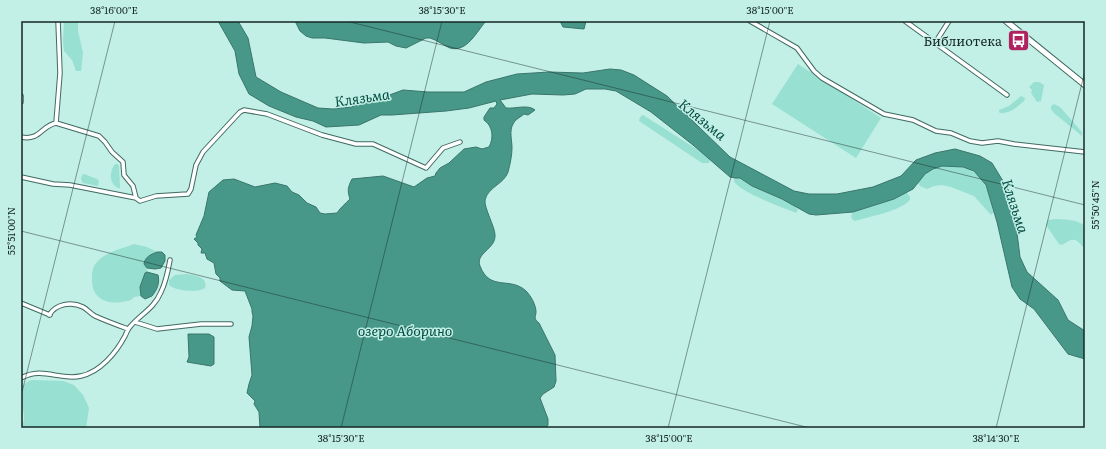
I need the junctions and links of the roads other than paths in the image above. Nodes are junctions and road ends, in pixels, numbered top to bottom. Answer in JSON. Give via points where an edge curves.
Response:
{"nodes":[{"id":1,"x":58,"y":21,"type":"edge"},
{"id":2,"x":750,"y":21,"type":"edge"},
{"id":3,"x":906,"y":21,"type":"edge"},
{"id":4,"x":949,"y":21,"type":"edge"},
{"id":5,"x":1006,"y":21,"type":"edge"},
{"id":6,"x":935,"y":42,"type":"junction"},
{"id":7,"x":1085,"y":85,"type":"edge"},
{"id":8,"x":1007,"y":95,"type":"dead end"},
{"id":9,"x":21,"y":96,"type":"edge"},
{"id":10,"x":21,"y":102,"type":"edge"},
{"id":11,"x":56,"y":123,"type":"junction"},
{"id":12,"x":21,"y":137,"type":"edge"},
{"id":13,"x":460,"y":142,"type":"dead end"},
{"id":14,"x":1085,"y":152,"type":"edge"},
{"id":15,"x":21,"y":176,"type":"edge"},
{"id":16,"x":136,"y":198,"type":"junction"},
{"id":17,"x":170,"y":260,"type":"dead end"},
{"id":18,"x":21,"y":303,"type":"edge"},
{"id":19,"x":135,"y":322,"type":"junction"},
{"id":20,"x":231,"y":324,"type":"dead end"},
{"id":21,"x":128,"y":329,"type":"junction"},
{"id":22,"x":21,"y":378,"type":"edge"}],
"edges":[{"from":1,"to":11,"type":"street","via":[[60,74]]},
{"from":2,"to":14,"type":"street","via":[[797,48],[822,78],[884,114],[913,120],[936,131],[951,133],[977,143],[998,141]]},
{"from":3,"to":6,"type":"street"},
{"from":4,"to":6,"type":"street"},
{"from":5,"to":7,"type":"main road"},
{"from":6,"to":8,"type":"street"},
{"from":9,"to":10,"type":"street"},
{"from":11,"to":12,"type":"street","via":[[50,124],[35,137]]},
{"from":11,"to":16,"type":"street","via":[[99,136],[106,142],[112,152],[124,162],[124,176],[133,186]]},
{"from":13,"to":16,"type":"street","via":[[443,148],[426,168],[373,144],[356,144],[322,135],[267,114],[244,110],[203,152],[196,165],[188,194],[156,196],[140,201]]},
{"from":15,"to":16,"type":"street"},
{"from":17,"to":19,"type":"street","via":[[161,293],[147,312]]},
{"from":18,"to":21,"type":"street","via":[[49,315],[55,307],[62,304],[75,304],[94,316]]},
{"from":19,"to":20,"type":"street","via":[[157,329],[201,324]]},
{"from":19,"to":21,"type":"street"},
{"from":21,"to":22,"type":"street","via":[[114,353],[93,372],[80,377],[37,373]]}]}
